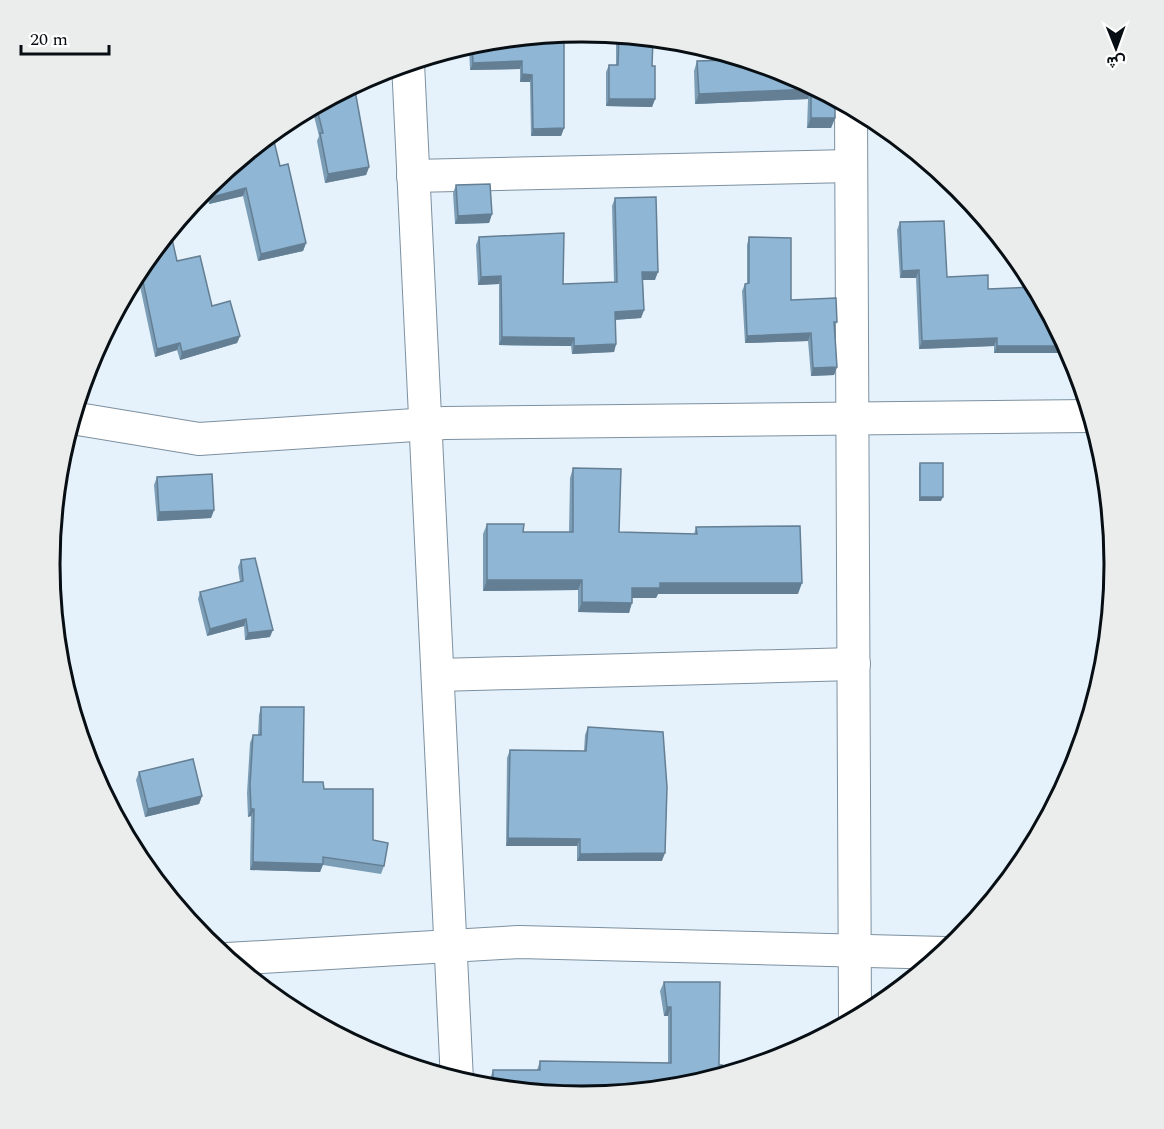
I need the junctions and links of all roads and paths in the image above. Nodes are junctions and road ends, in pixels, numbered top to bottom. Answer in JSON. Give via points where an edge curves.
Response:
{"nodes":[{"id":1,"x":408,"y":72,"type":"edge"},
{"id":2,"x":851,"y":117,"type":"edge"},
{"id":3,"x":851,"y":166,"type":"junction"},
{"id":4,"x":413,"y":176,"type":"junction"},
{"id":5,"x":1083,"y":416,"type":"edge"},
{"id":6,"x":853,"y":418,"type":"junction"},
{"id":7,"x":80,"y":419,"type":"edge"},
{"id":8,"x":426,"y":424,"type":"junction"},
{"id":9,"x":854,"y":664,"type":"junction"},
{"id":10,"x":438,"y":675,"type":"junction"},
{"id":11,"x":450,"y":946,"type":"junction"},
{"id":12,"x":855,"y":951,"type":"junction"},
{"id":13,"x":931,"y":953,"type":"edge"},
{"id":14,"x":239,"y":958,"type":"edge"},
{"id":15,"x":855,"y":1010,"type":"edge"},
{"id":16,"x":456,"y":1071,"type":"edge"}],
"edges":[{"from":1,"to":4,"type":"street"},
{"from":2,"to":3,"type":"street"},
{"from":3,"to":4,"type":"street"},
{"from":3,"to":6,"type":"street"},
{"from":4,"to":8,"type":"street"},
{"from":5,"to":6,"type":"street"},
{"from":6,"to":8,"type":"street"},
{"from":6,"to":9,"type":"street"},
{"from":7,"to":8,"type":"street","via":[[200,439]]},
{"from":8,"to":10,"type":"street"},
{"from":9,"to":10,"type":"street"},
{"from":9,"to":12,"type":"street"},
{"from":10,"to":11,"type":"street"},
{"from":11,"to":12,"type":"street","via":[[519,942]]},
{"from":11,"to":14,"type":"street"},
{"from":11,"to":16,"type":"street"},
{"from":12,"to":13,"type":"street"},
{"from":12,"to":15,"type":"street"}]}
